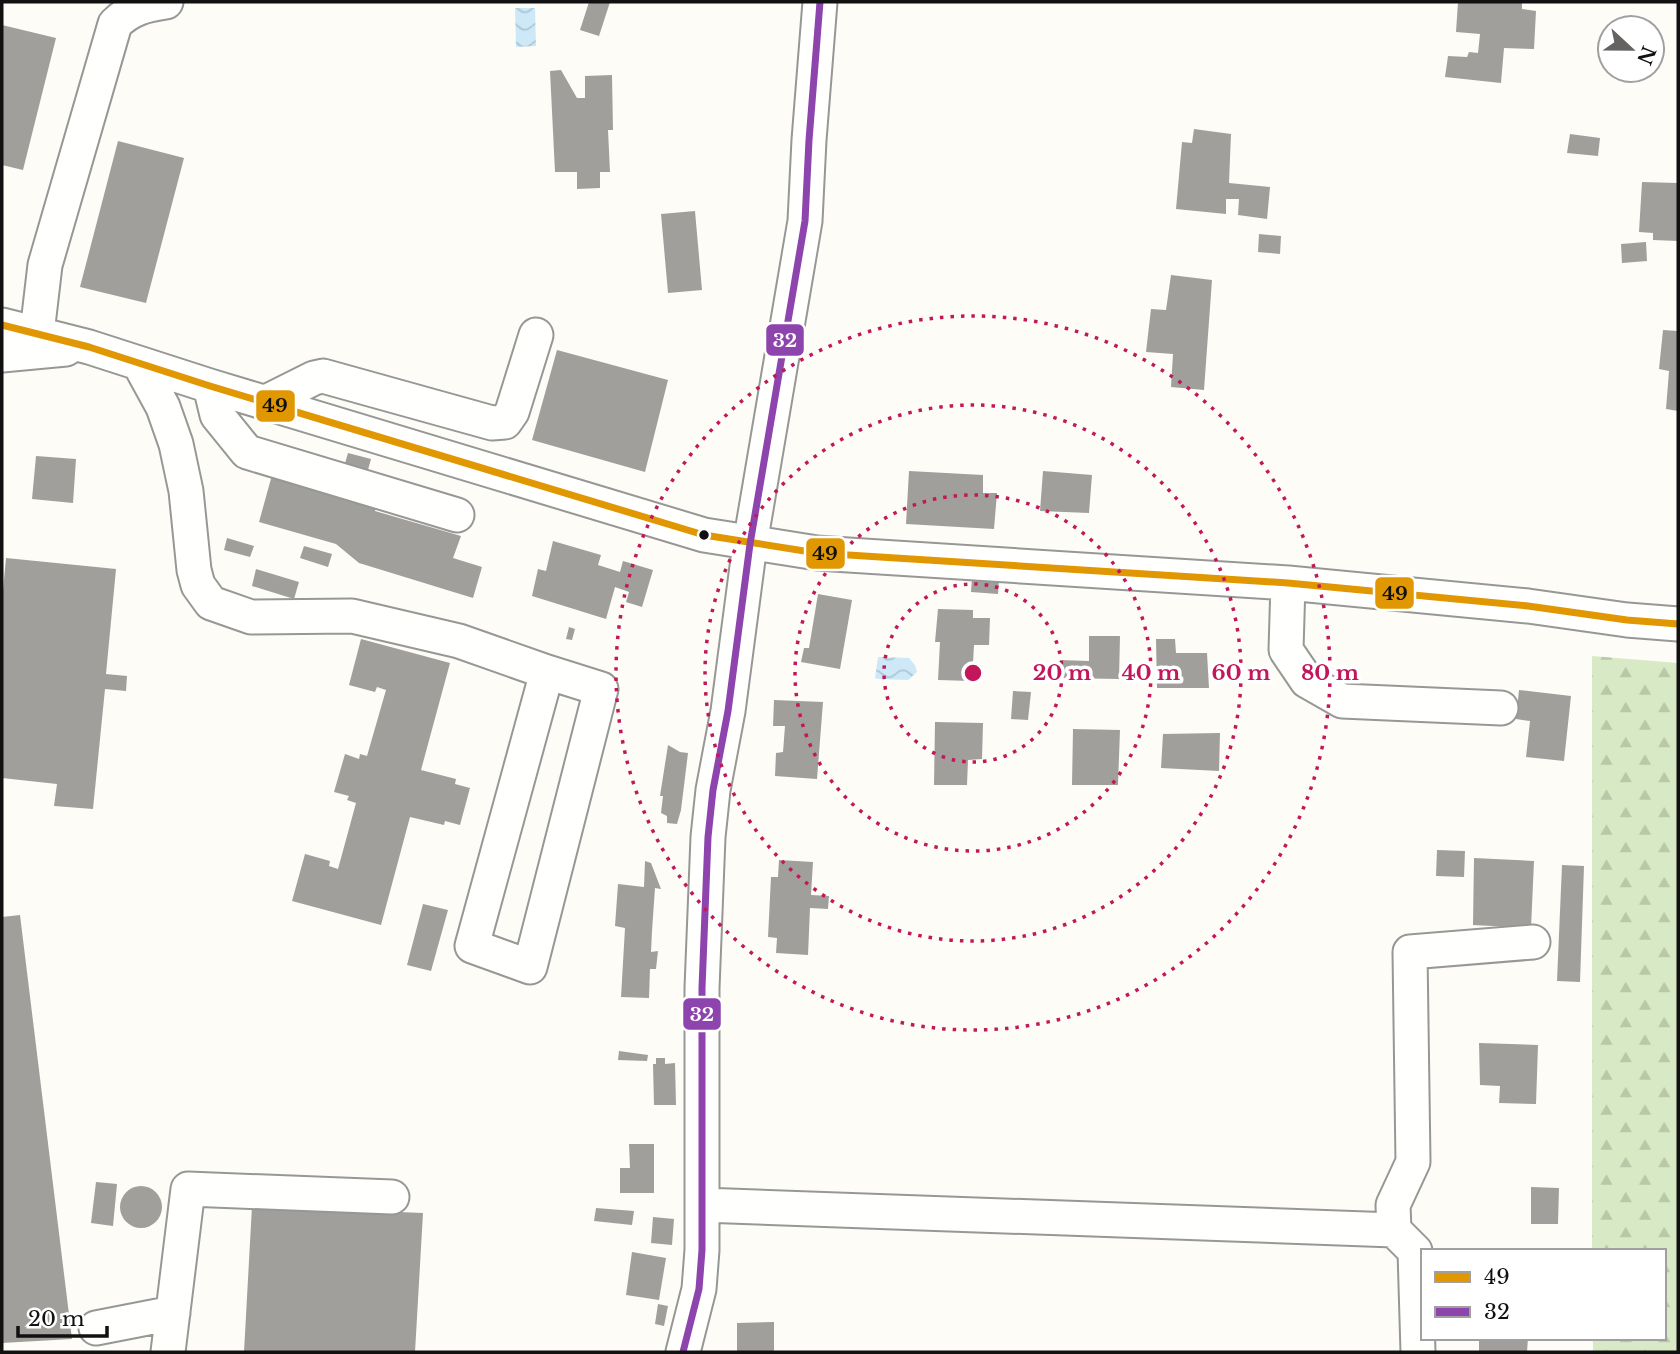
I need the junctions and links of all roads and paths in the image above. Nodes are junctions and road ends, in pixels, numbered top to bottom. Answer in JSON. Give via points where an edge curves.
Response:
{"nodes":[{"id":1,"x":166,"y":2,"type":"edge"},
{"id":2,"x":820,"y":2,"type":"edge"},
{"id":3,"x":2,"y":325,"type":"edge"},
{"id":4,"x":37,"y":334,"type":"junction"},
{"id":5,"x":536,"y":335,"type":"dead end"},
{"id":6,"x":89,"y":347,"type":"junction"},
{"id":7,"x":2,"y":355,"type":"edge"},
{"id":8,"x":140,"y":365,"type":"junction"},
{"id":9,"x":210,"y":386,"type":"junction"},
{"id":10,"x":264,"y":403,"type":"junction"},
{"id":11,"x":457,"y":515,"type":"dead end"},
{"id":12,"x":750,"y":544,"type":"junction"},
{"id":13,"x":1289,"y":583,"type":"junction"},
{"id":14,"x":1678,"y":624,"type":"edge"},
{"id":15,"x":547,"y":672,"type":"junction"},
{"id":16,"x":1501,"y":708,"type":"dead end"},
{"id":17,"x":1533,"y":942,"type":"dead end"},
{"id":18,"x":393,"y":1197,"type":"dead end"},
{"id":19,"x":702,"y":1205,"type":"junction"},
{"id":20,"x":1394,"y":1230,"type":"junction"},
{"id":21,"x":173,"y":1313,"type":"junction"},
{"id":22,"x":96,"y":1328,"type":"dead end"},
{"id":23,"x":168,"y":1352,"type":"edge"},
{"id":24,"x":683,"y":1352,"type":"edge"},
{"id":25,"x":1418,"y":1352,"type":"edge"}],
"edges":[{"from":1,"to":4,"type":"street","via":[[141,6],[115,24],[45,265]]},
{"from":2,"to":12,"type":"street","via":[[805,221]]},
{"from":3,"to":4,"type":"street"},
{"from":4,"to":6,"type":"street"},
{"from":5,"to":10,"type":"street","via":[[505,422],[492,423],[323,376]]},
{"from":6,"to":7,"type":"street"},
{"from":6,"to":8,"type":"street"},
{"from":8,"to":9,"type":"street"},
{"from":8,"to":15,"type":"street","via":[[163,407],[176,444],[194,570],[211,603],[251,617],[352,616],[459,641]]},
{"from":9,"to":10,"type":"street"},
{"from":9,"to":11,"type":"street","via":[[216,415],[247,452]]},
{"from":10,"to":12,"type":"street","via":[[704,536]]},
{"from":12,"to":13,"type":"street","via":[[817,553]]},
{"from":12,"to":19,"type":"street","via":[[708,837],[702,988]]},
{"from":13,"to":14,"type":"street"},
{"from":13,"to":16,"type":"street","via":[[1286,650],[1307,681],[1342,701]]},
{"from":15,"to":15,"type":"street","via":[[472,946],[530,967],[601,689]]},
{"from":17,"to":20,"type":"street","via":[[1410,952],[1413,1162],[1393,1205]]},
{"from":18,"to":21,"type":"street","via":[[188,1189]]},
{"from":19,"to":20,"type":"street"},
{"from":19,"to":24,"type":"street","via":[[699,1289]]},
{"from":20,"to":25,"type":"street","via":[[1415,1251]]},
{"from":21,"to":22,"type":"street"},
{"from":21,"to":23,"type":"street"}]}
